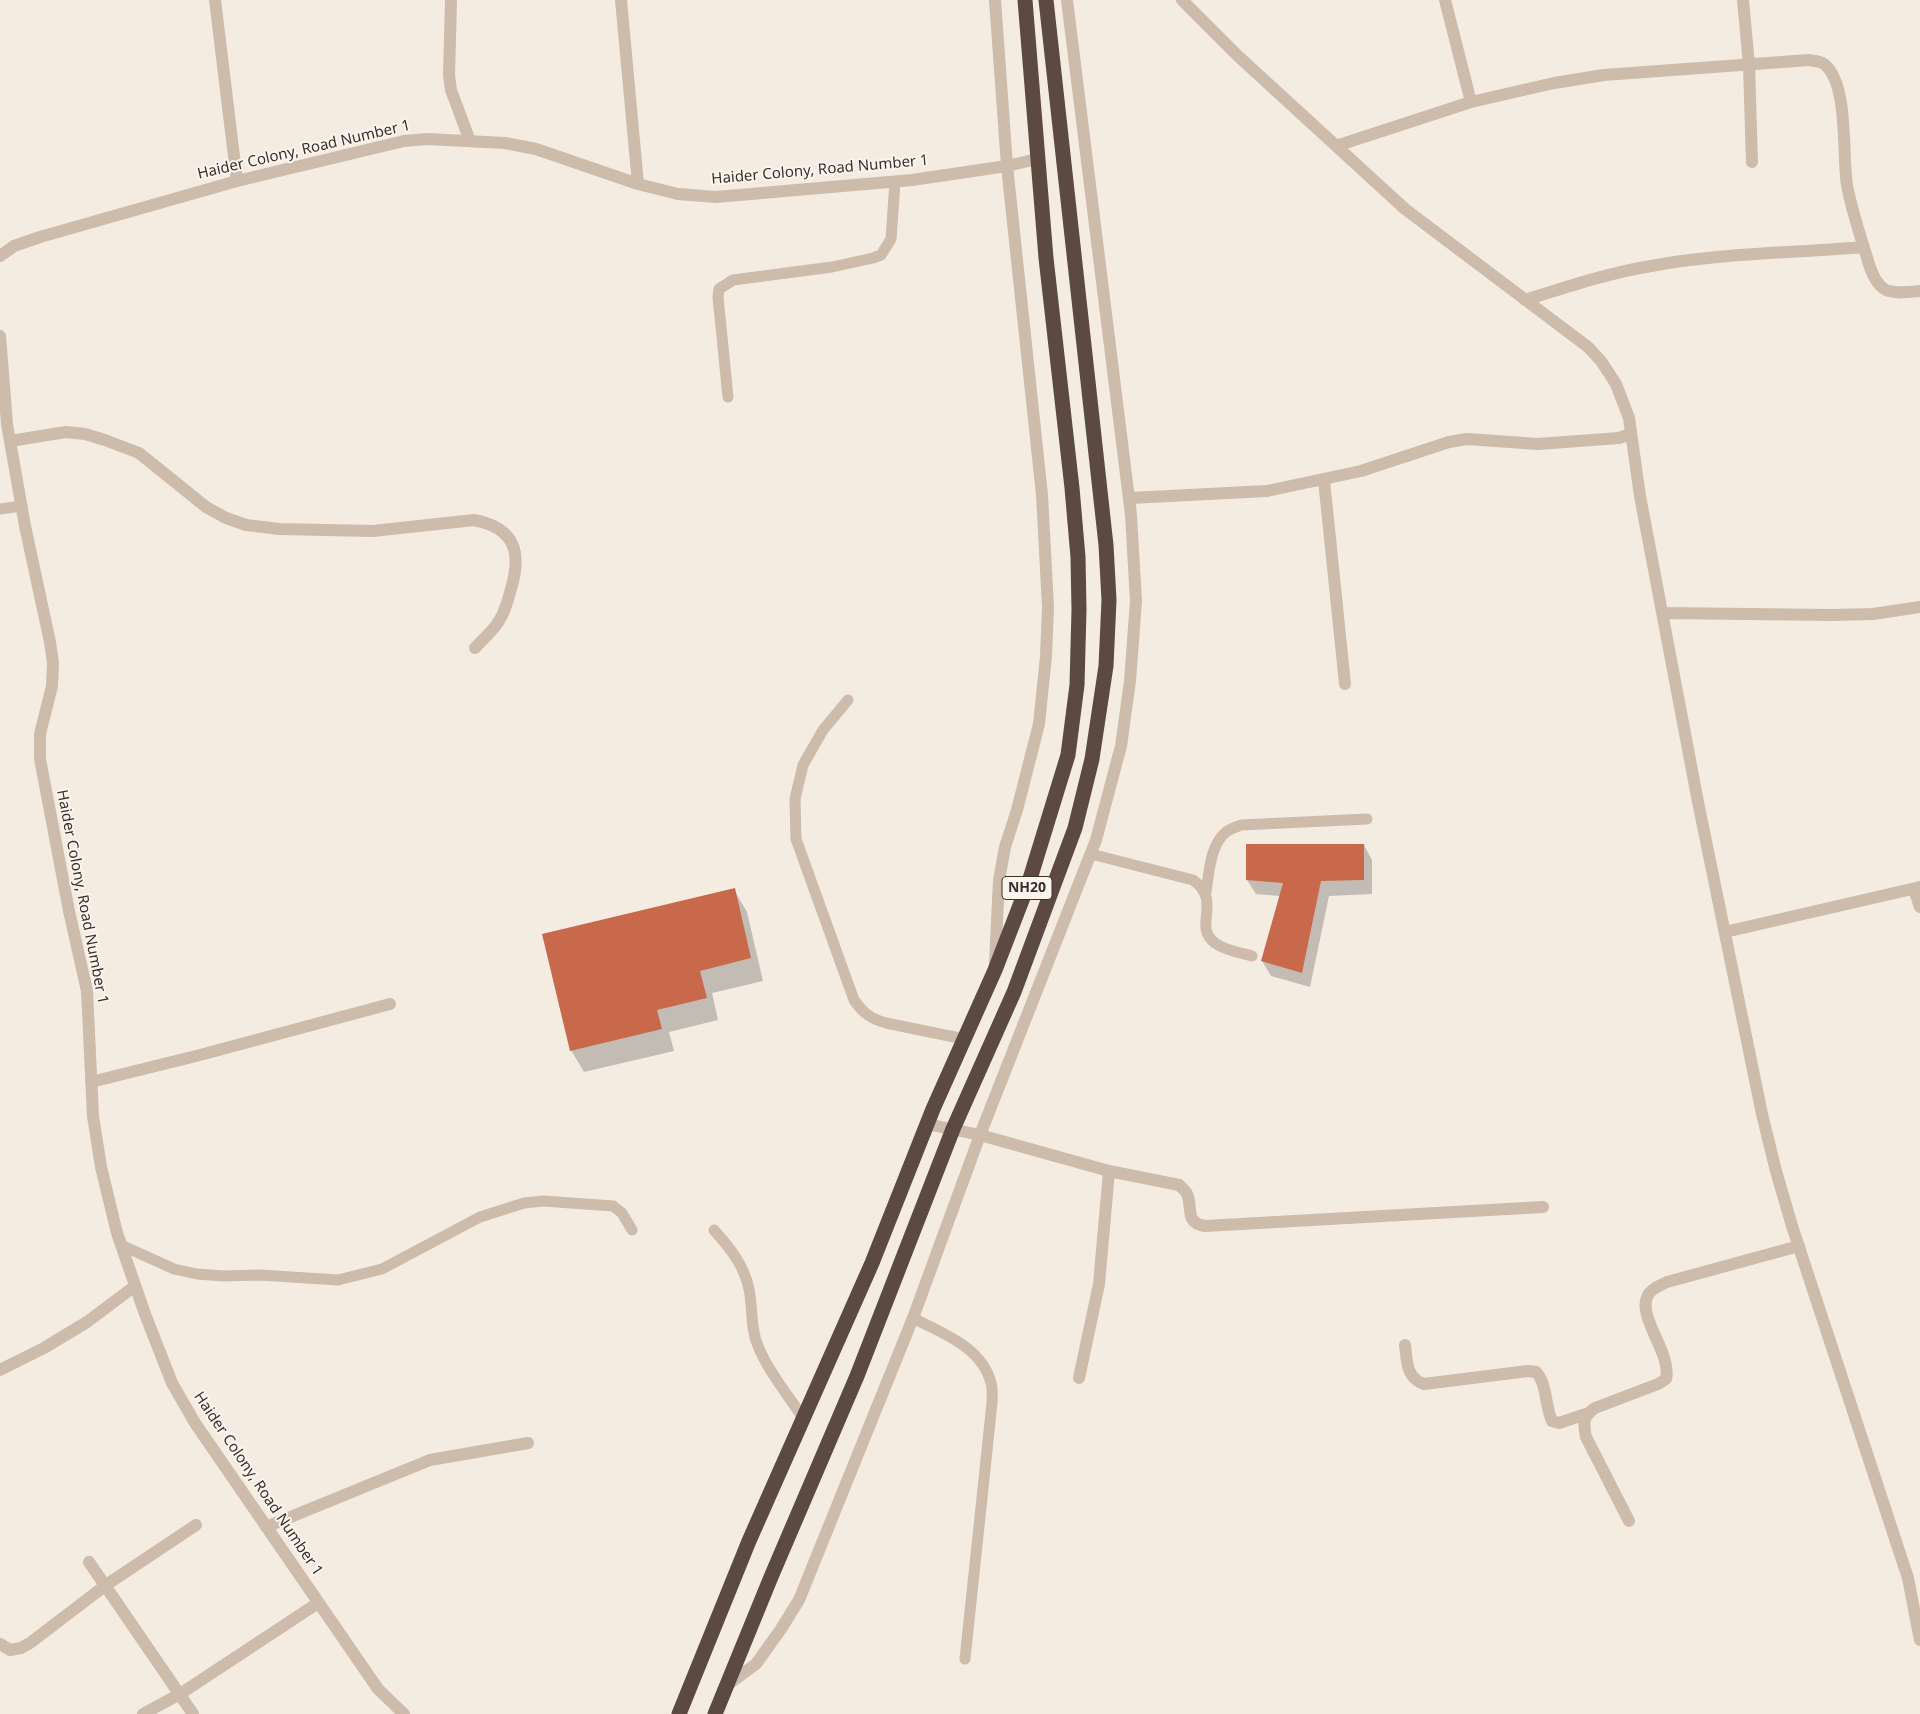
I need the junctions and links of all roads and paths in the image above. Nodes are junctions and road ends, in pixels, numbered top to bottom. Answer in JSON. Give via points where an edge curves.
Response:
{"nodes":[{"id":1,"x":215,"y":0,"type":"edge"},
{"id":2,"x":452,"y":0,"type":"edge"},
{"id":3,"x":621,"y":0,"type":"edge"},
{"id":4,"x":995,"y":0,"type":"edge"},
{"id":5,"x":1025,"y":0,"type":"edge"},
{"id":6,"x":1046,"y":0,"type":"edge"},
{"id":7,"x":1067,"y":0,"type":"edge"},
{"id":8,"x":1182,"y":0,"type":"edge"},
{"id":9,"x":1445,"y":0,"type":"edge"},
{"id":10,"x":1743,"y":0,"type":"edge"},
{"id":11,"x":1749,"y":65,"type":"junction"},
{"id":12,"x":1471,"y":102,"type":"junction"},
{"id":13,"x":470,"y":141,"type":"junction"},
{"id":14,"x":1336,"y":146,"type":"junction"},
{"id":15,"x":1037,"y":160,"type":"junction"},
{"id":16,"x":1752,"y":162,"type":"dead end"},
{"id":17,"x":1007,"y":166,"type":"junction"},
{"id":18,"x":237,"y":181,"type":"junction"},
{"id":19,"x":895,"y":182,"type":"junction"},
{"id":20,"x":638,"y":184,"type":"junction"},
{"id":21,"x":1864,"y":247,"type":"junction"},
{"id":22,"x":0,"y":255,"type":"edge"},
{"id":23,"x":1920,"y":291,"type":"edge"},
{"id":24,"x":1525,"y":300,"type":"junction"},
{"id":25,"x":0,"y":336,"type":"edge"},
{"id":26,"x":728,"y":397,"type":"dead end"},
{"id":27,"x":1631,"y":434,"type":"junction"},
{"id":28,"x":10,"y":442,"type":"junction"},
{"id":29,"x":1324,"y":480,"type":"junction"},
{"id":30,"x":1130,"y":498,"type":"junction"},
{"id":31,"x":22,"y":506,"type":"junction"},
{"id":32,"x":0,"y":509,"type":"edge"},
{"id":33,"x":1920,"y":607,"type":"edge"},
{"id":34,"x":1663,"y":613,"type":"junction"},
{"id":35,"x":475,"y":648,"type":"dead end"},
{"id":36,"x":1344,"y":684,"type":"dead end"},
{"id":37,"x":848,"y":700,"type":"dead end"},
{"id":38,"x":1367,"y":819,"type":"dead end"},
{"id":39,"x":1091,"y":854,"type":"junction"},
{"id":40,"x":1917,"y":888,"type":"edge"},
{"id":41,"x":1206,"y":892,"type":"junction"},
{"id":42,"x":1920,"y":907,"type":"edge"},
{"id":43,"x":1725,"y":932,"type":"junction"},
{"id":44,"x":1252,"y":956,"type":"dead end"},
{"id":45,"x":995,"y":970,"type":"junction"},
{"id":46,"x":390,"y":1004,"type":"dead end"},
{"id":47,"x":964,"y":1040,"type":"junction"},
{"id":48,"x":91,"y":1082,"type":"junction"},
{"id":49,"x":927,"y":1124,"type":"junction"},
{"id":50,"x":953,"y":1130,"type":"junction"},
{"id":51,"x":980,"y":1135,"type":"junction"},
{"id":52,"x":1109,"y":1171,"type":"junction"},
{"id":53,"x":1543,"y":1207,"type":"dead end"},
{"id":54,"x":632,"y":1230,"type":"dead end"},
{"id":55,"x":714,"y":1230,"type":"dead end"},
{"id":56,"x":121,"y":1245,"type":"junction"},
{"id":57,"x":1799,"y":1246,"type":"junction"},
{"id":58,"x":135,"y":1286,"type":"junction"},
{"id":59,"x":913,"y":1318,"type":"junction"},
{"id":60,"x":1405,"y":1345,"type":"dead end"},
{"id":61,"x":0,"y":1370,"type":"edge"},
{"id":62,"x":1079,"y":1378,"type":"dead end"},
{"id":63,"x":1586,"y":1414,"type":"junction"},
{"id":64,"x":803,"y":1418,"type":"junction"},
{"id":65,"x":528,"y":1443,"type":"dead end"},
{"id":66,"x":1629,"y":1521,"type":"dead end"},
{"id":67,"x":196,"y":1525,"type":"dead end"},
{"id":68,"x":266,"y":1526,"type":"junction"},
{"id":69,"x":90,"y":1562,"type":"dead end"},
{"id":70,"x":106,"y":1586,"type":"junction"},
{"id":71,"x":318,"y":1602,"type":"junction"},
{"id":72,"x":1920,"y":1640,"type":"edge"},
{"id":73,"x":0,"y":1644,"type":"edge"},
{"id":74,"x":965,"y":1659,"type":"dead end"},
{"id":75,"x":726,"y":1686,"type":"junction"},
{"id":76,"x":180,"y":1694,"type":"junction"},
{"id":77,"x":143,"y":1714,"type":"edge"},
{"id":78,"x":193,"y":1714,"type":"edge"},
{"id":79,"x":404,"y":1714,"type":"edge"},
{"id":80,"x":679,"y":1714,"type":"edge"},
{"id":81,"x":715,"y":1714,"type":"edge"}],
"edges":[{"from":1,"to":18,"type":"street"},
{"from":2,"to":13,"type":"street","via":[[449,75],[451,90]]},
{"from":3,"to":20,"type":"street"},
{"from":4,"to":17,"type":"street"},
{"from":5,"to":15,"type":"highway","number":"NH20"},
{"from":6,"to":50,"type":"highway","number":"NH20","via":[[1106,544],[1109,600],[1106,666],[1092,759],[1075,828],[1014,992]]},
{"from":7,"to":30,"type":"street"},
{"from":8,"to":14,"type":"street"},
{"from":9,"to":12,"type":"street"},
{"from":10,"to":11,"type":"street"},
{"from":11,"to":12,"type":"street","via":[[1604,75]]},
{"from":11,"to":16,"type":"street"},
{"from":11,"to":21,"type":"street","via":[[1809,60],[1824,64],[1831,73],[1842,113],[1847,183]]},
{"from":12,"to":14,"type":"street"},
{"from":13,"to":18,"type":"street","name":"Haider Colony, Road Number 1","via":[[427,139],[404,142]]},
{"from":13,"to":20,"type":"street","name":"Haider Colony, Road Number 1","via":[[536,149]]},
{"from":14,"to":24,"type":"street","via":[[1404,209]]},
{"from":15,"to":17,"type":"street","name":"Haider Colony, Road Number 1"},
{"from":15,"to":45,"type":"highway","number":"NH20","via":[[1078,557],[1077,685],[1065,764],[1028,882]]},
{"from":17,"to":19,"type":"street","name":"Haider Colony, Road Number 1"},
{"from":17,"to":45,"type":"street","via":[[1042,495],[1048,607],[1039,724],[999,880]]},
{"from":18,"to":22,"type":"street","name":"Haider Colony, Road Number 1","via":[[40,237]]},
{"from":19,"to":20,"type":"street","name":"Haider Colony, Road Number 1","via":[[716,197],[678,194]]},
{"from":19,"to":26,"type":"lane","via":[[891,239],[881,254],[832,267],[733,280],[719,288]]},
{"from":21,"to":23,"type":"street","via":[[1870,269],[1885,289]]},
{"from":21,"to":24,"type":"street","via":[[1653,265],[1608,274]]},
{"from":24,"to":27,"type":"street","via":[[1588,347],[1601,361],[1616,384],[1629,418]]},
{"from":25,"to":28,"type":"street","name":"Haider Colony, Road Number 1"},
{"from":27,"to":29,"type":"street","via":[[1609,439],[1538,444],[1467,439],[1361,472]]},
{"from":27,"to":34,"type":"street"},
{"from":28,"to":31,"type":"street","name":"Haider Colony, Road Number 1"},
{"from":28,"to":35,"type":"street","via":[[66,432],[106,440],[138,453],[206,507],[246,525],[373,531],[474,520],[487,523],[510,540],[517,568],[499,622]]},
{"from":29,"to":30,"type":"street","via":[[1267,491]]},
{"from":29,"to":36,"type":"street"},
{"from":30,"to":39,"type":"street","via":[[1136,601],[1130,681],[1121,746]]},
{"from":31,"to":32,"type":"lane"},
{"from":31,"to":48,"type":"street","name":"Haider Colony, Road Number 1","via":[[53,664],[52,686],[40,734],[40,759],[86,991]]},
{"from":33,"to":34,"type":"street","via":[[1873,614],[1832,615]]},
{"from":34,"to":43,"type":"street"},
{"from":37,"to":47,"type":"lane","via":[[823,730],[803,765],[794,799],[796,840],[854,1000],[862,1012],[886,1023]]},
{"from":38,"to":41,"type":"lane","via":[[1241,825],[1227,831],[1213,852]]},
{"from":39,"to":41,"type":"lane","via":[[1193,880]]},
{"from":39,"to":51,"type":"street"},
{"from":40,"to":42,"type":"street"},
{"from":40,"to":43,"type":"street"},
{"from":41,"to":44,"type":"lane","via":[[1206,927],[1211,940]]},
{"from":43,"to":57,"type":"street","via":[[1762,1114]]},
{"from":45,"to":47,"type":"highway","number":"NH20"},
{"from":46,"to":48,"type":"street"},
{"from":47,"to":49,"type":"highway","number":"NH20"},
{"from":48,"to":56,"type":"street","name":"Haider Colony, Road Number 1","via":[[101,1167]]},
{"from":49,"to":50,"type":"street"},
{"from":49,"to":64,"type":"highway","number":"NH20","via":[[872,1263]]},
{"from":50,"to":51,"type":"street"},
{"from":50,"to":75,"type":"highway","number":"NH20","via":[[857,1376]]},
{"from":51,"to":52,"type":"street"},
{"from":51,"to":59,"type":"street"},
{"from":52,"to":53,"type":"street","via":[[1179,1185],[1187,1194],[1191,1217],[1205,1226]]},
{"from":52,"to":62,"type":"street","via":[[1100,1284]]},
{"from":54,"to":56,"type":"lane","via":[[622,1213],[613,1206],[543,1201],[524,1203],[480,1217],[382,1269],[338,1280],[197,1274],[174,1269]]},
{"from":55,"to":64,"type":"lane","via":[[745,1273],[758,1348]]},
{"from":56,"to":58,"type":"street","name":"Haider Colony, Road Number 1"},
{"from":57,"to":63,"type":"street","via":[[1656,1287],[1648,1295],[1645,1306],[1665,1359],[1666,1379]]},
{"from":57,"to":72,"type":"street","via":[[1908,1578]]},
{"from":58,"to":61,"type":"street","via":[[87,1322]]},
{"from":58,"to":68,"type":"street","name":"Haider Colony, Road Number 1","via":[[172,1383],[194,1423]]},
{"from":59,"to":74,"type":"lane","via":[[976,1355],[991,1384],[992,1403]]},
{"from":59,"to":75,"type":"street","via":[[799,1600],[756,1664]]},
{"from":60,"to":63,"type":"street","via":[[1409,1373],[1416,1382],[1424,1384],[1536,1372],[1541,1377],[1552,1421],[1559,1423]]},
{"from":63,"to":66,"type":"street","via":[[1583,1424],[1586,1437]]},
{"from":64,"to":80,"type":"highway","number":"NH20"},
{"from":65,"to":68,"type":"street","via":[[430,1460]]},
{"from":67,"to":70,"type":"street"},
{"from":68,"to":71,"type":"street","name":"Haider Colony, Road Number 1"},
{"from":69,"to":70,"type":"street"},
{"from":70,"to":73,"type":"street","via":[[30,1643],[10,1650]]},
{"from":70,"to":76,"type":"street"},
{"from":71,"to":76,"type":"street"},
{"from":71,"to":79,"type":"street","name":"Haider Colony, Road Number 1","via":[[378,1689]]},
{"from":75,"to":81,"type":"highway","number":"NH20"},
{"from":76,"to":77,"type":"street"},
{"from":76,"to":78,"type":"street"}]}
